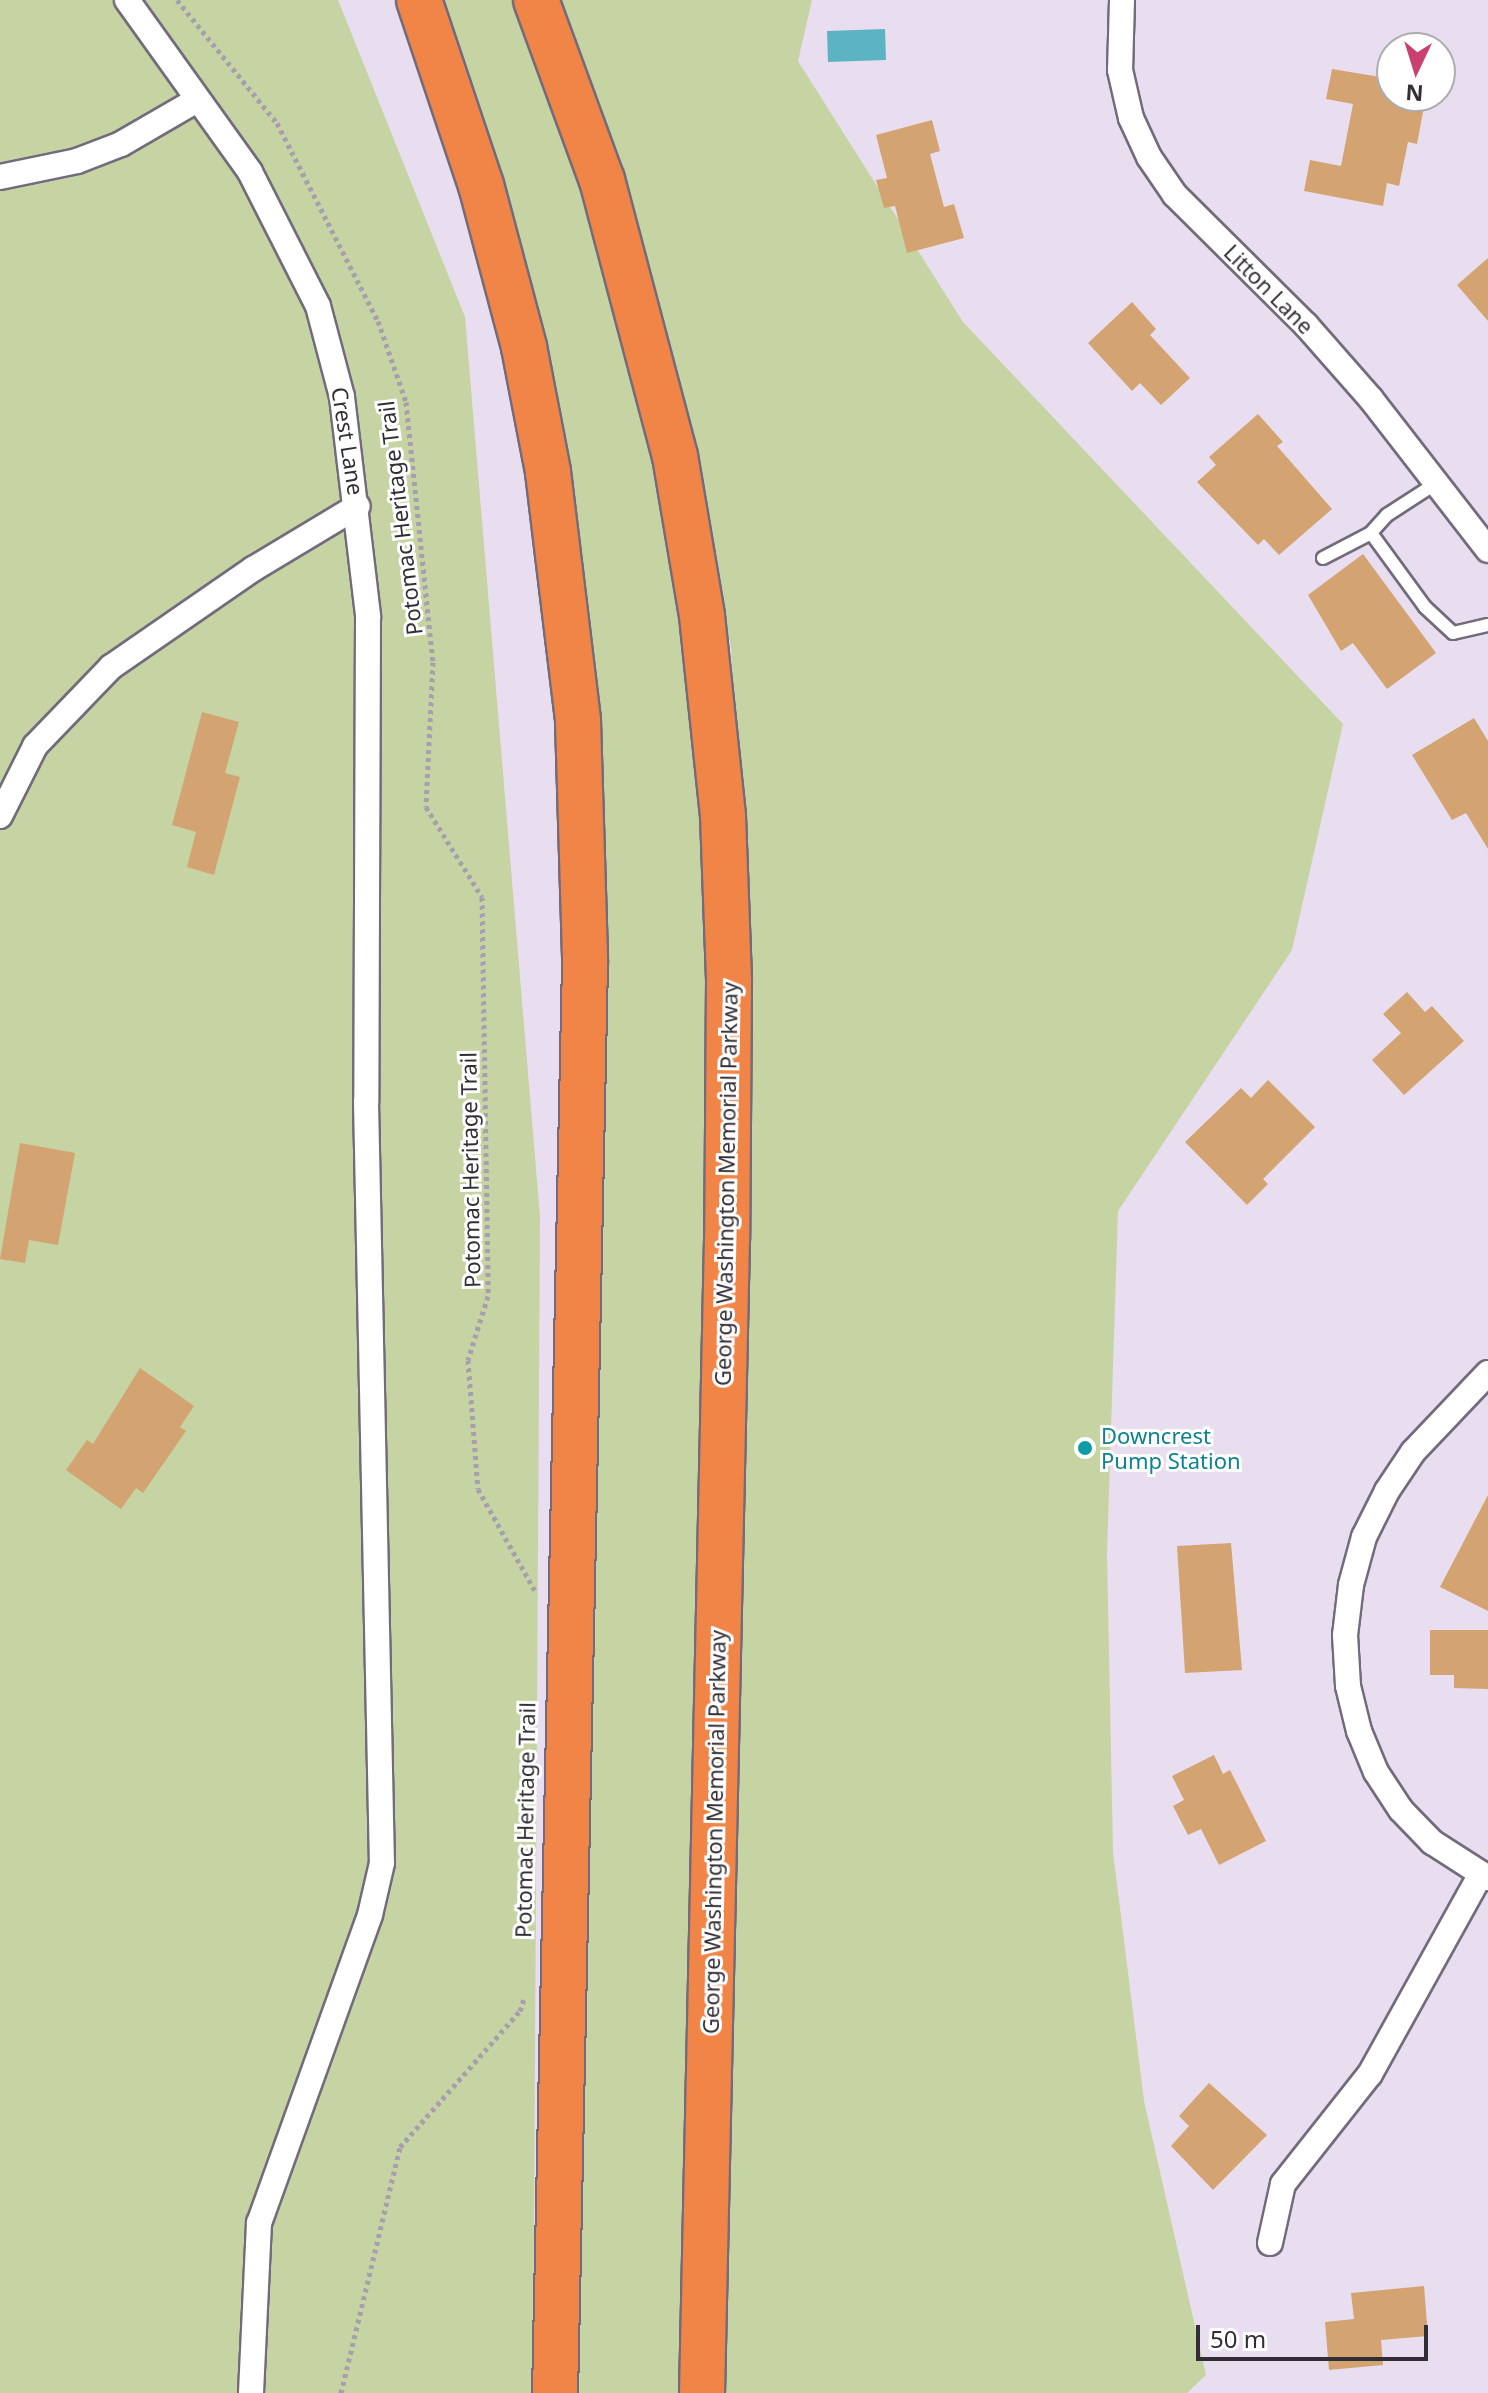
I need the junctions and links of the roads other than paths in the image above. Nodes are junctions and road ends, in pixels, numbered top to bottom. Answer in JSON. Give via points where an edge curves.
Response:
{"nodes":[{"id":1,"x":127,"y":0,"type":"edge"},
{"id":2,"x":419,"y":0,"type":"edge"},
{"id":3,"x":536,"y":0,"type":"edge"},
{"id":4,"x":1122,"y":0,"type":"edge"},
{"id":5,"x":197,"y":100,"type":"junction"},
{"id":6,"x":0,"y":177,"type":"edge"},
{"id":7,"x":1438,"y":482,"type":"junction"},
{"id":8,"x":358,"y":506,"type":"junction"},
{"id":9,"x":1371,"y":533,"type":"junction"},
{"id":10,"x":1488,"y":550,"type":"edge"},
{"id":11,"x":1323,"y":558,"type":"dead end"},
{"id":12,"x":1488,"y":625,"type":"edge"},
{"id":13,"x":0,"y":816,"type":"edge"},
{"id":14,"x":1488,"y":1373,"type":"edge"},
{"id":15,"x":1484,"y":1876,"type":"edge"},
{"id":16,"x":1270,"y":2243,"type":"dead end"},
{"id":17,"x":251,"y":2393,"type":"edge"},
{"id":18,"x":555,"y":2393,"type":"edge"},
{"id":19,"x":702,"y":2393,"type":"edge"}],
"edges":[{"from":1,"to":5,"type":"street","name":"Crest Lane"},
{"from":2,"to":18,"type":"highway","via":[[481,185],[524,347],[548,472],[578,721],[585,963]]},
{"from":3,"to":19,"type":"highway","name":"George Washington Memorial Parkway","via":[[602,180],[675,456],[702,616],[723,816],[729,982],[727,1255]]},
{"from":4,"to":7,"type":"street","name":"Litton Lane","via":[[1120,70],[1131,118],[1149,157],[1175,195],[1306,325]]},
{"from":5,"to":6,"type":"street","via":[[121,144],[77,161]]},
{"from":5,"to":8,"type":"street","name":"Crest Lane","via":[[250,172],[318,306],[342,397]]},
{"from":7,"to":9,"type":"lane","via":[[1387,515]]},
{"from":7,"to":10,"type":"street","name":"Litton Lane"},
{"from":8,"to":13,"type":"street","name":"Crest Lane","via":[[253,569],[111,667],[35,746]]},
{"from":8,"to":17,"type":"street","via":[[368,616],[366,1102],[382,1863],[370,1915],[259,2223]]},
{"from":9,"to":11,"type":"lane"},
{"from":9,"to":12,"type":"lane","via":[[1425,607],[1453,633]]},
{"from":14,"to":15,"type":"street","via":[[1413,1452],[1387,1491],[1358,1561],[1345,1635],[1348,1686],[1376,1772],[1401,1810],[1432,1842]]},
{"from":15,"to":16,"type":"street","via":[[1370,2074],[1283,2184]]}]}
